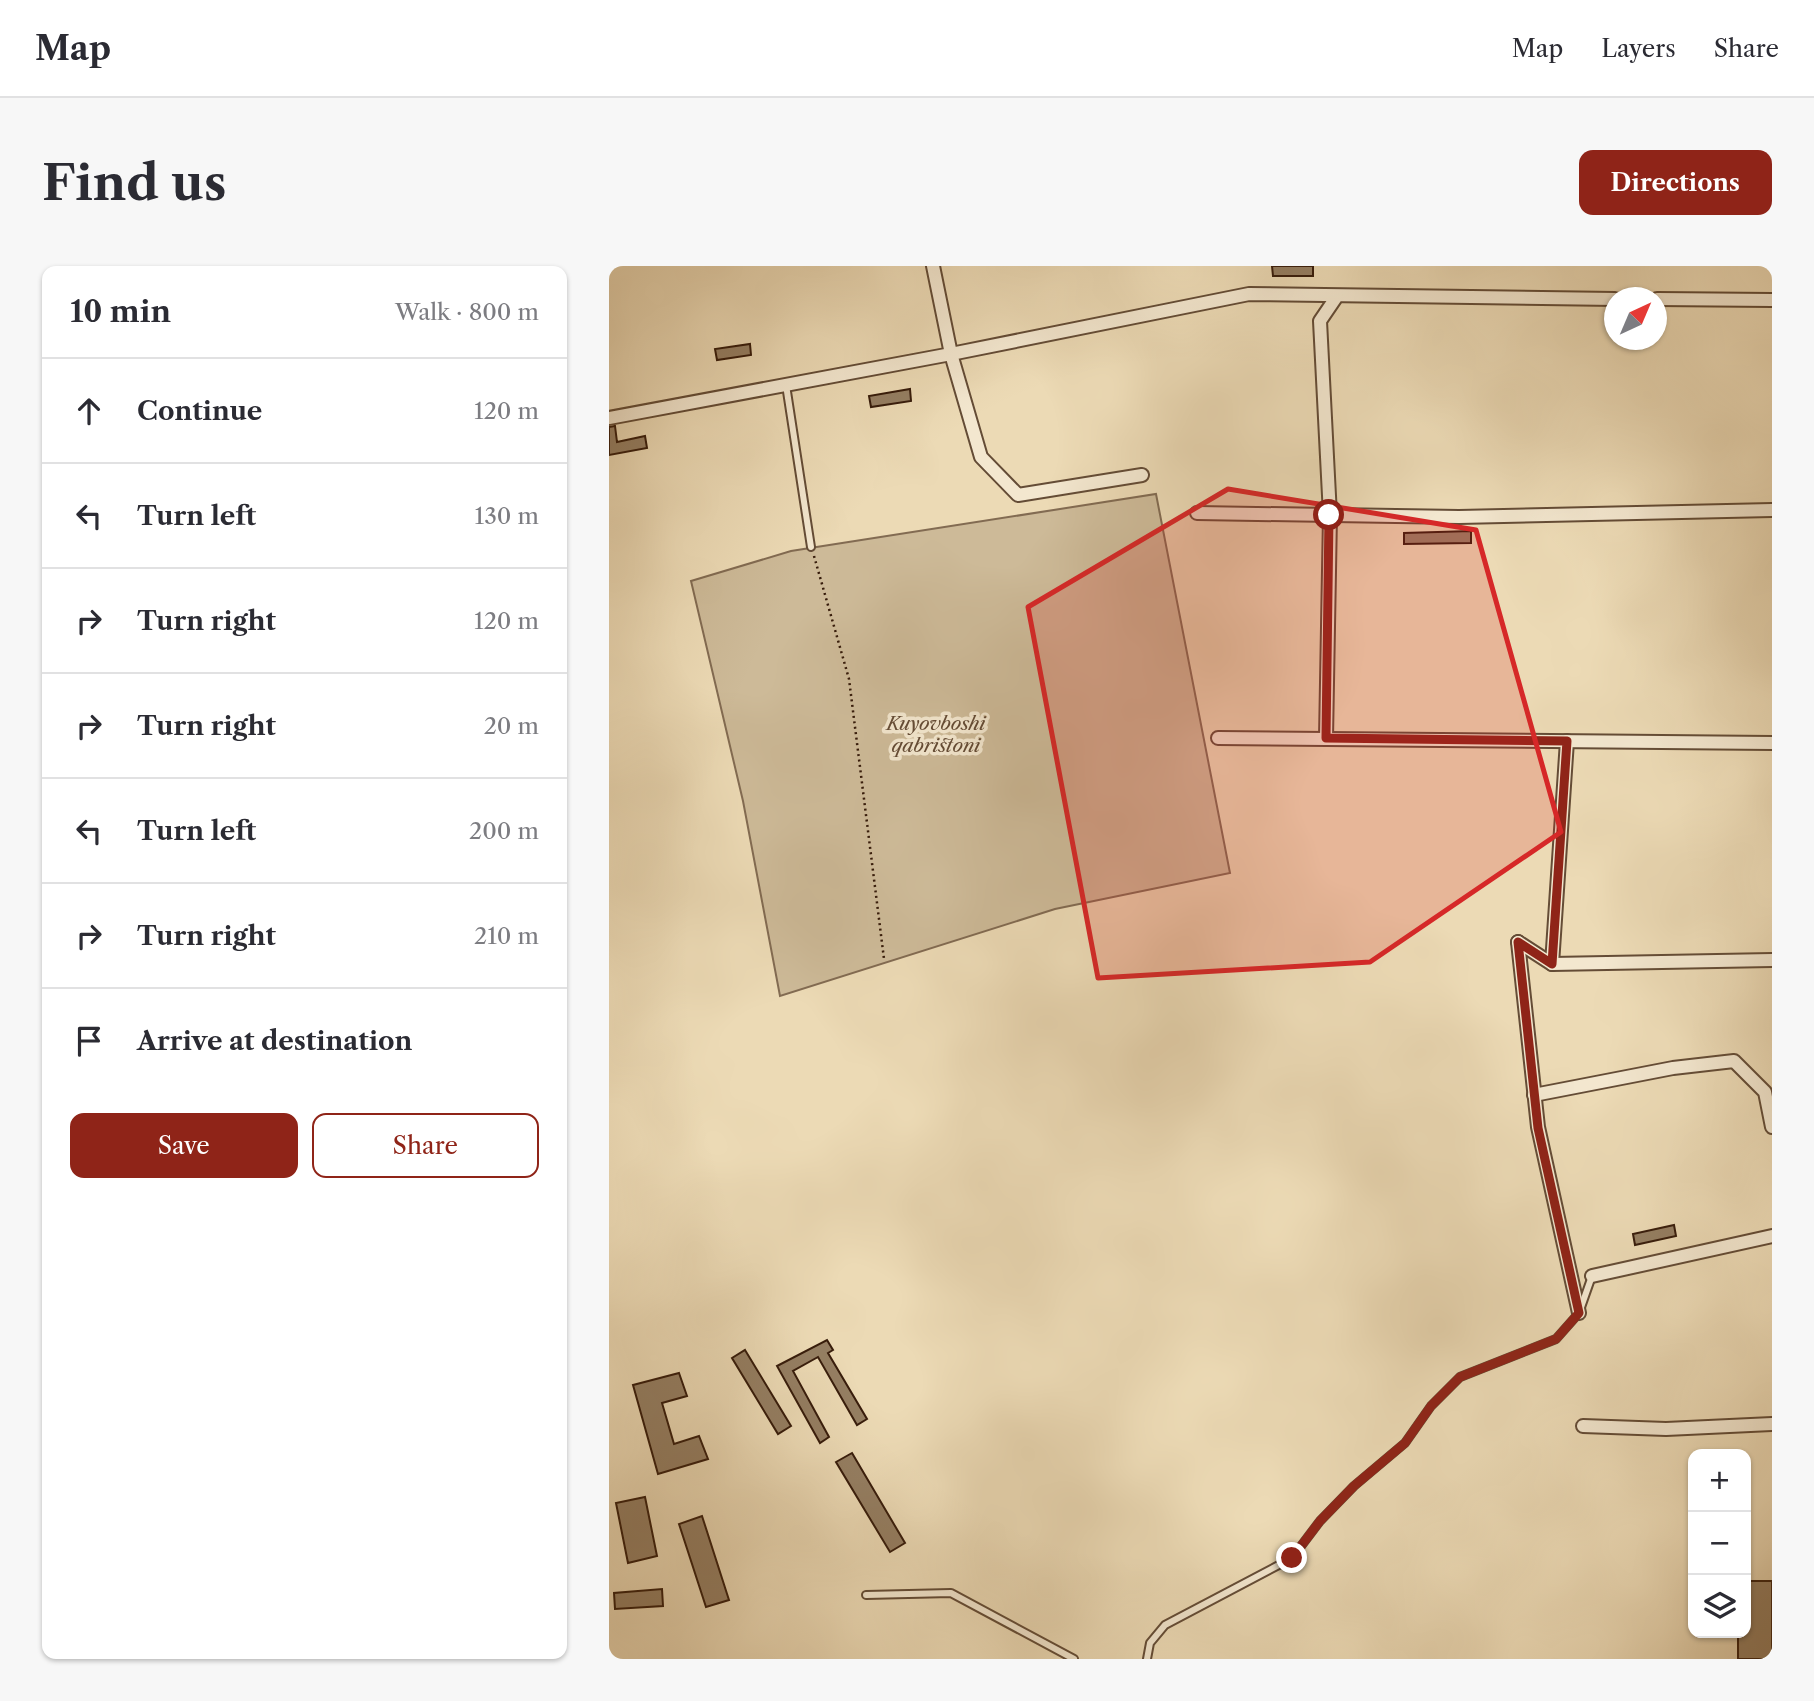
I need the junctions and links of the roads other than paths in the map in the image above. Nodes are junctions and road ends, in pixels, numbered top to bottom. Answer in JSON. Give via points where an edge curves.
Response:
{"nodes":[{"id":1,"x":933,"y":266,"type":"edge"},
{"id":2,"x":1336,"y":296,"type":"junction"},
{"id":3,"x":1604,"y":299,"type":"edge"},
{"id":4,"x":1667,"y":299,"type":"edge"},
{"id":5,"x":1772,"y":300,"type":"edge"},
{"id":6,"x":951,"y":354,"type":"junction"},
{"id":7,"x":786,"y":385,"type":"junction"},
{"id":8,"x":609,"y":418,"type":"edge"},
{"id":9,"x":1142,"y":475,"type":"dead end"},
{"id":10,"x":1772,"y":510,"type":"edge"},
{"id":11,"x":1197,"y":513,"type":"dead end"},
{"id":12,"x":1329,"y":515,"type":"junction"},
{"id":13,"x":811,"y":547,"type":"road end"},
{"id":14,"x":1218,"y":738,"type":"dead end"},
{"id":15,"x":1326,"y":738,"type":"junction"},
{"id":16,"x":1567,"y":741,"type":"junction"},
{"id":17,"x":1772,"y":743,"type":"edge"},
{"id":18,"x":1772,"y":960,"type":"edge"},
{"id":19,"x":1552,"y":964,"type":"junction"},
{"id":20,"x":1534,"y":1095,"type":"junction"},
{"id":21,"x":1772,"y":1127,"type":"edge"},
{"id":22,"x":1772,"y":1236,"type":"edge"},
{"id":23,"x":1592,"y":1276,"type":"joint"},
{"id":24,"x":1579,"y":1313,"type":"junction"},
{"id":25,"x":1772,"y":1424,"type":"edge"},
{"id":26,"x":1583,"y":1426,"type":"dead end"},
{"id":27,"x":866,"y":1595,"type":"dead end"},
{"id":28,"x":1074,"y":1659,"type":"edge"},
{"id":29,"x":1147,"y":1659,"type":"edge"}],
"edges":[{"from":1,"to":6,"type":"street"},
{"from":2,"to":3,"type":"street"},
{"from":2,"to":6,"type":"street","via":[[1248,294]]},
{"from":2,"to":12,"type":"street","via":[[1320,321]]},
{"from":4,"to":5,"type":"street"},
{"from":6,"to":7,"type":"street"},
{"from":6,"to":9,"type":"street","via":[[981,457],[1018,495]]},
{"from":7,"to":8,"type":"street"},
{"from":7,"to":13,"type":"lane"},
{"from":10,"to":12,"type":"street"},
{"from":11,"to":12,"type":"street"},
{"from":12,"to":15,"type":"street"},
{"from":14,"to":15,"type":"street"},
{"from":15,"to":16,"type":"street"},
{"from":16,"to":17,"type":"street"},
{"from":16,"to":19,"type":"street"},
{"from":18,"to":19,"type":"street"},
{"from":19,"to":20,"type":"street","via":[[1518,942]]},
{"from":20,"to":21,"type":"street","via":[[1734,1060],[1765,1092]]},
{"from":20,"to":24,"type":"street"},
{"from":22,"to":23,"type":"street"},
{"from":23,"to":24,"type":"lane"},
{"from":24,"to":29,"type":"lane","via":[[1556,1339],[1460,1377],[1431,1406],[1405,1443],[1320,1521],[1292,1558],[1165,1625],[1150,1643]]},
{"from":25,"to":26,"type":"street","via":[[1666,1429]]},
{"from":27,"to":28,"type":"lane","via":[[951,1593]]}]}
